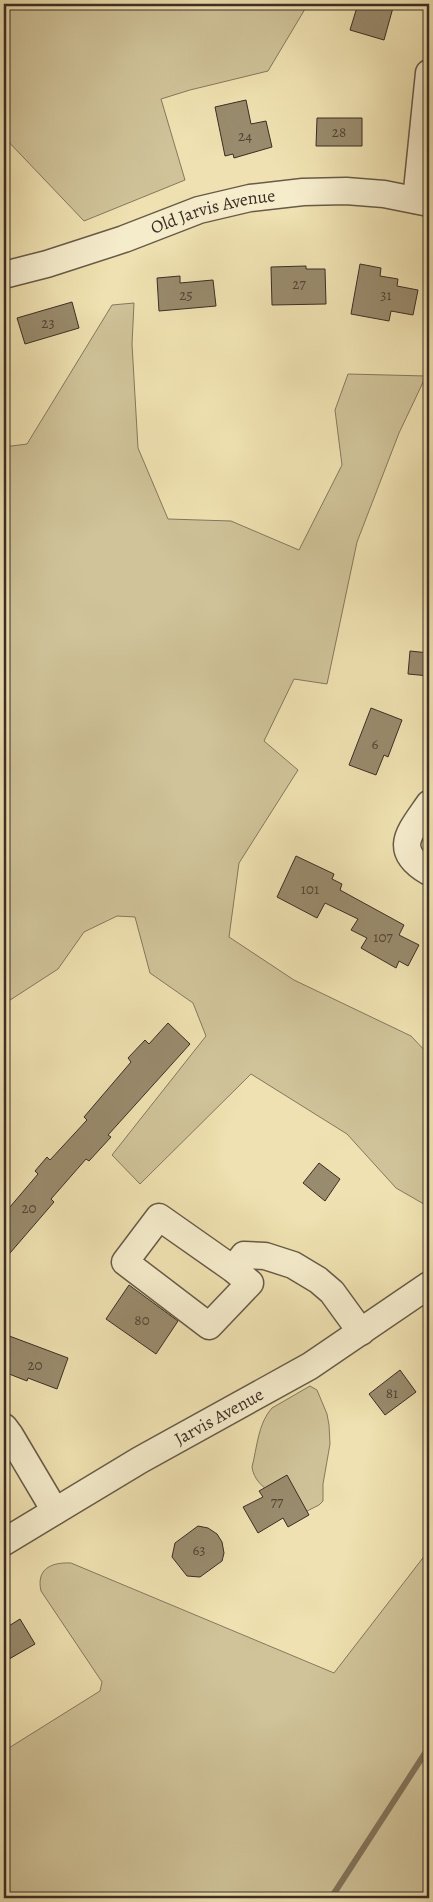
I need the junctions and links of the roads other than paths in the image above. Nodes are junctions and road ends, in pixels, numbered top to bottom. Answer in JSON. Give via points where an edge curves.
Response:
{"nodes":[{"id":1,"x":429,"y":72,"type":"edge"},
{"id":2,"x":423,"y":202,"type":"edge"},
{"id":3,"x":4,"y":275,"type":"edge"},
{"id":4,"x":429,"y":804,"type":"edge"},
{"id":5,"x":429,"y":872,"type":"edge"},
{"id":6,"x":233,"y":1269,"type":"junction"},
{"id":7,"x":429,"y":1285,"type":"edge"},
{"id":8,"x":360,"y":1332,"type":"junction"},
{"id":9,"x":4,"y":1427,"type":"edge"},
{"id":10,"x":55,"y":1511,"type":"junction"},
{"id":11,"x":4,"y":1542,"type":"edge"}],
"edges":[{"from":1,"to":2,"type":"street"},
{"from":2,"to":3,"type":"street","name":"Old Jarvis Avenue","via":[[384,194],[330,191],[244,199],[199,210],[124,240]]},
{"from":4,"to":5,"type":"street","via":[[408,839],[412,860]]},
{"from":6,"to":6,"type":"street","via":[[250,1283],[209,1326],[125,1262],[159,1217]]},
{"from":6,"to":8,"type":"street","via":[[244,1255],[265,1256],[293,1265],[332,1292]]},
{"from":7,"to":8,"type":"street","name":"Jarvis Avenue"},
{"from":8,"to":10,"type":"street","name":"Jarvis Avenue","via":[[310,1366]]},
{"from":9,"to":10,"type":"street"},
{"from":10,"to":11,"type":"street","name":"Jarvis Avenue"}]}
